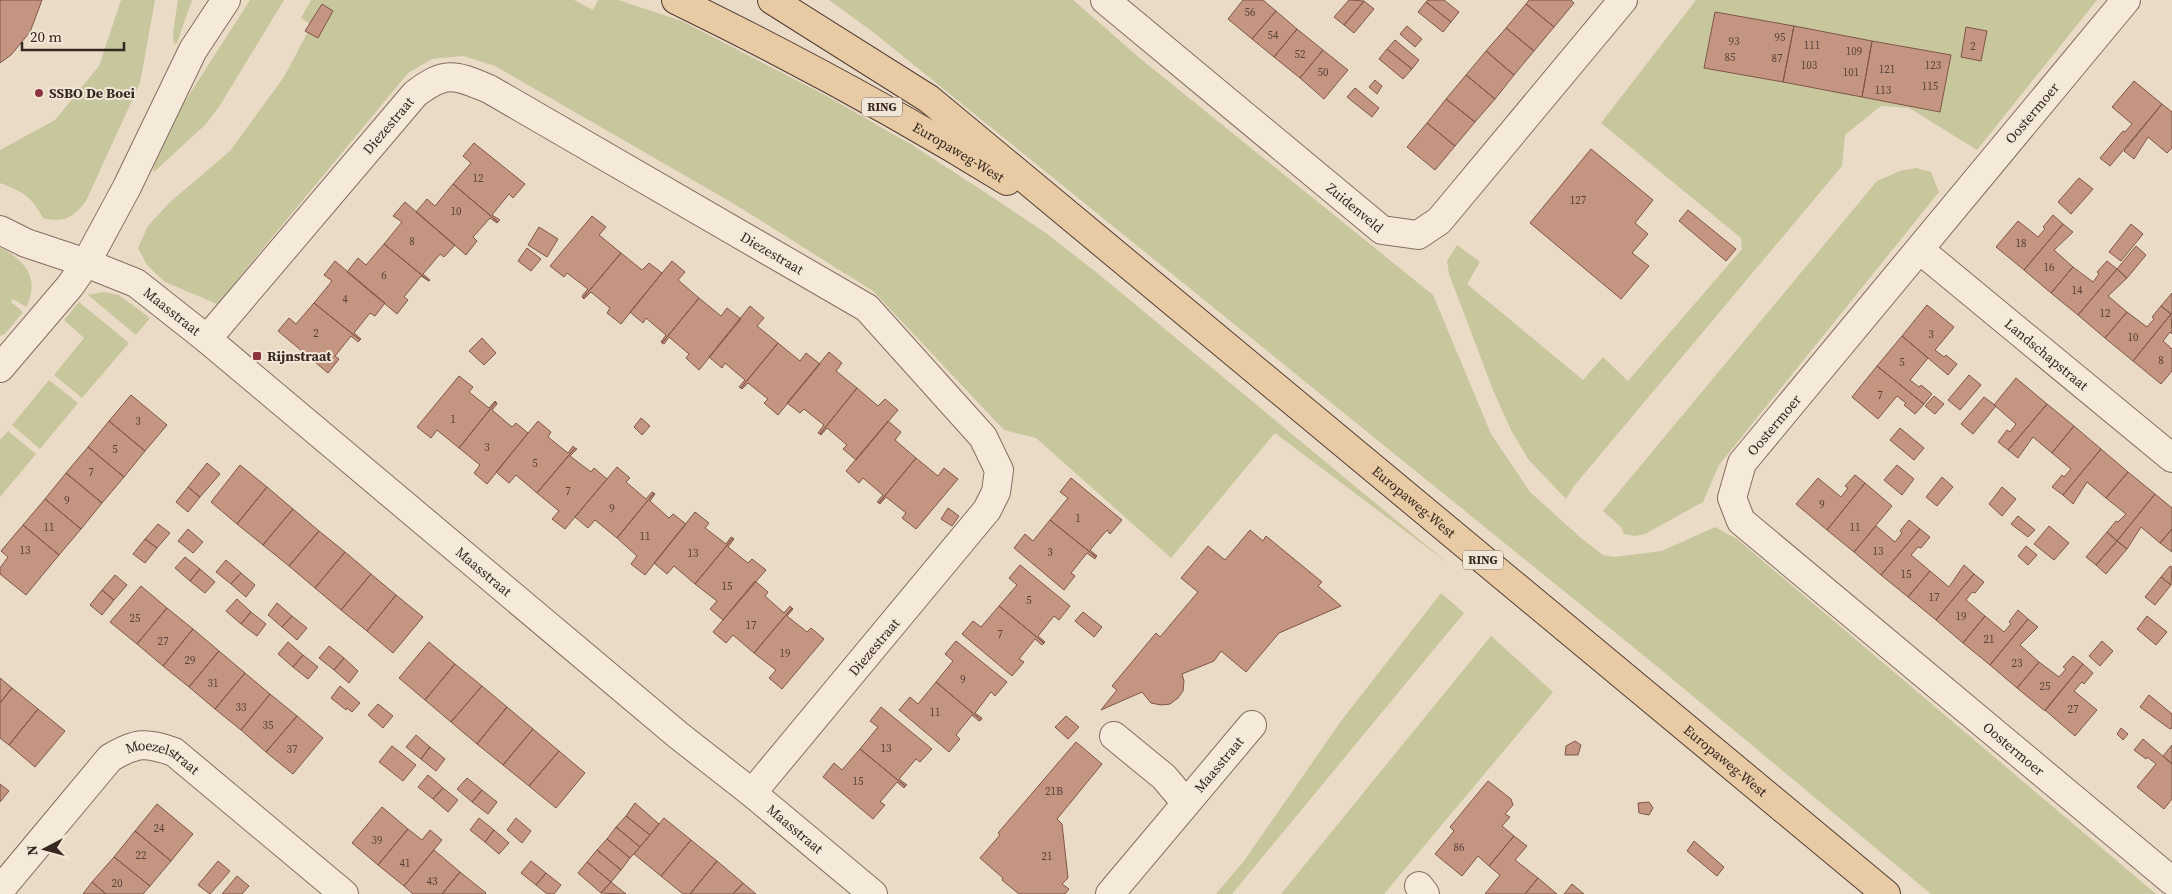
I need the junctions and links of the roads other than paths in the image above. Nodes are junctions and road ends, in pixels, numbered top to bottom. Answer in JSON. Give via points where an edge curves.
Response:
{"nodes":[{"id":1,"x":207,"y":0,"type":"edge"},
{"id":2,"x":226,"y":0,"type":"edge"},
{"id":3,"x":676,"y":0,"type":"edge"},
{"id":4,"x":772,"y":0,"type":"edge"},
{"id":5,"x":1105,"y":0,"type":"edge"},
{"id":6,"x":1623,"y":0,"type":"edge"},
{"id":7,"x":2126,"y":0,"type":"edge"},
{"id":8,"x":193,"y":50,"type":"junction"},
{"id":9,"x":1080,"y":226,"type":"junction"},
{"id":10,"x":0,"y":230,"type":"edge"},
{"id":11,"x":1920,"y":250,"type":"junction"},
{"id":12,"x":86,"y":262,"type":"junction"},
{"id":13,"x":207,"y":339,"type":"junction"},
{"id":14,"x":0,"y":368,"type":"edge"},
{"id":15,"x":2169,"y":450,"type":"edge"},
{"id":16,"x":1252,"y":725,"type":"dead end"},
{"id":17,"x":1114,"y":736,"type":"dead end"},
{"id":18,"x":752,"y":793,"type":"junction"},
{"id":19,"x":1186,"y":803,"type":"junction"},
{"id":20,"x":2172,"y":881,"type":"edge"},
{"id":21,"x":0,"y":890,"type":"edge"},
{"id":22,"x":344,"y":894,"type":"edge"},
{"id":23,"x":873,"y":894,"type":"edge"},
{"id":24,"x":1110,"y":894,"type":"edge"},
{"id":25,"x":1886,"y":894,"type":"edge"}],
"edges":[{"from":1,"to":8,"type":"street"},
{"from":2,"to":8,"type":"street"},
{"from":3,"to":9,"type":"main road","name":"Europaweg-West","number":"RING","via":[[931,134]]},
{"from":4,"to":9,"type":"main road","name":"Europaweg-West","number":"RING","via":[[928,99]]},
{"from":5,"to":6,"type":"street","name":"Zuidenveld","via":[[1382,230],[1418,235],[1439,221]]},
{"from":7,"to":11,"type":"street","name":"Oostermoer"},
{"from":8,"to":12,"type":"street","via":[[127,187]]},
{"from":9,"to":25,"type":"main road","name":"Europaweg-West","number":"RING"},
{"from":10,"to":12,"type":"street","name":"Maasstraat","via":[[26,243]]},
{"from":11,"to":15,"type":"street","name":"Landschapstraat"},
{"from":11,"to":20,"type":"street","name":"Oostermoer","via":[[1742,463],[1732,498],[1741,521]]},
{"from":12,"to":13,"type":"street","name":"Maasstraat","via":[[136,283]]},
{"from":12,"to":14,"type":"street","via":[[70,286]]},
{"from":13,"to":18,"type":"street","name":"Maasstraat","via":[[678,735]]},
{"from":13,"to":18,"type":"street","name":"Diezestraat","via":[[415,94],[433,80],[457,76],[489,89],[867,308],[982,437],[999,470],[996,492],[987,510]]},
{"from":16,"to":19,"type":"street","name":"Maasstraat"},
{"from":17,"to":19,"type":"street","name":"Maasstraat","via":[[1164,777]]},
{"from":18,"to":23,"type":"street","name":"Maasstraat"},
{"from":19,"to":24,"type":"street","name":"Maasstraat"},
{"from":21,"to":22,"type":"street","name":"Moezelstraat","via":[[110,758],[125,749],[150,744],[174,752]]}]}
